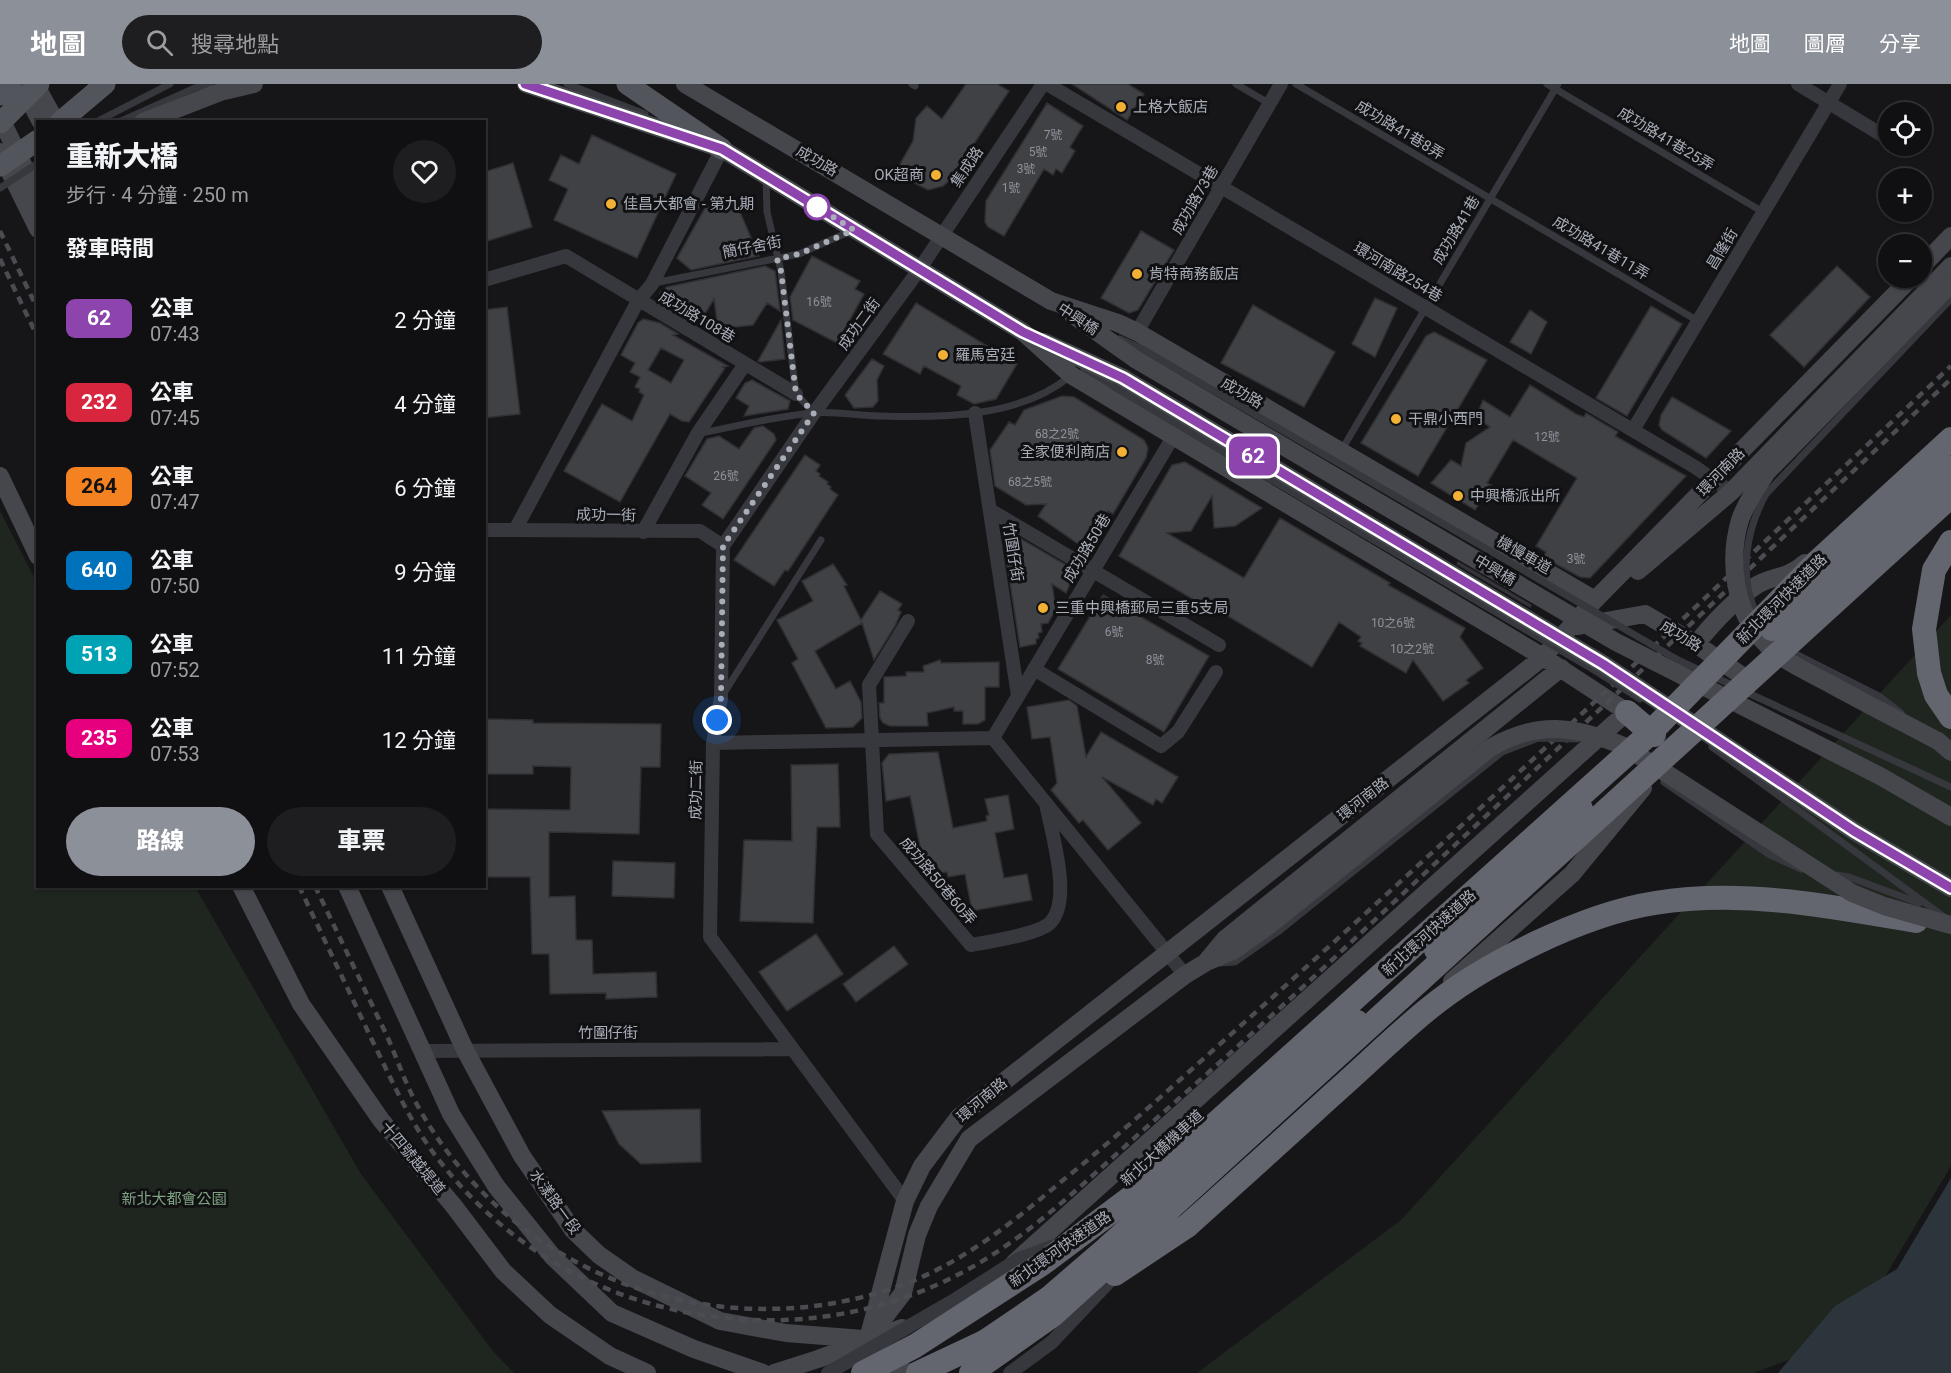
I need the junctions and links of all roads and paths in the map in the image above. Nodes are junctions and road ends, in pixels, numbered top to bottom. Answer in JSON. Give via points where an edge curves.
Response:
{"nodes":[{"id":1,"x":11,"y":84,"type":"edge"},
{"id":2,"x":21,"y":84,"type":"edge"},
{"id":3,"x":37,"y":84,"type":"edge"},
{"id":4,"x":105,"y":84,"type":"edge"},
{"id":5,"x":170,"y":84,"type":"edge"},
{"id":6,"x":210,"y":84,"type":"edge"},
{"id":7,"x":254,"y":84,"type":"edge"},
{"id":8,"x":525,"y":84,"type":"edge"},
{"id":9,"x":567,"y":84,"type":"edge"},
{"id":10,"x":627,"y":84,"type":"edge"},
{"id":11,"x":685,"y":84,"type":"edge"},
{"id":12,"x":1045,"y":84,"type":"edge"},
{"id":13,"x":1236,"y":84,"type":"edge"},
{"id":14,"x":1281,"y":84,"type":"edge"},
{"id":15,"x":1296,"y":84,"type":"edge"},
{"id":16,"x":1547,"y":84,"type":"edge"},
{"id":17,"x":1798,"y":84,"type":"edge"},
{"id":18,"x":1840,"y":84,"type":"edge"},
{"id":19,"x":1556,"y":86,"type":"edge"},
{"id":20,"x":0,"y":95,"type":"edge"},
{"id":21,"x":1829,"y":102,"type":"junction"},
{"id":22,"x":1270,"y":104,"type":"junction"},
{"id":23,"x":0,"y":117,"type":"edge"},
{"id":24,"x":40,"y":120,"type":"edge"},
{"id":25,"x":57,"y":120,"type":"edge"},
{"id":26,"x":60,"y":120,"type":"edge"},
{"id":27,"x":100,"y":120,"type":"edge"},
{"id":28,"x":123,"y":120,"type":"edge"},
{"id":29,"x":148,"y":120,"type":"edge"},
{"id":30,"x":0,"y":123,"type":"edge"},
{"id":31,"x":1878,"y":133,"type":"edge"},
{"id":32,"x":36,"y":141,"type":"edge"},
{"id":33,"x":722,"y":149,"type":"junction"},
{"id":34,"x":0,"y":152,"type":"edge"},
{"id":35,"x":36,"y":164,"type":"edge"},
{"id":36,"x":0,"y":166,"type":"edge"},
{"id":37,"x":766,"y":176,"type":"junction"},
{"id":38,"x":1221,"y":186,"type":"junction"},
{"id":39,"x":0,"y":188,"type":"edge"},
{"id":40,"x":33,"y":193,"type":"edge"},
{"id":41,"x":1490,"y":199,"type":"junction"},
{"id":42,"x":1763,"y":212,"type":"junction"},
{"id":43,"x":36,"y":215,"type":"edge"},
{"id":44,"x":854,"y":230,"type":"junction"},
{"id":45,"x":941,"y":234,"type":"junction"},
{"id":46,"x":1951,"y":236,"type":"edge"},
{"id":47,"x":1932,"y":256,"type":"edge"},
{"id":48,"x":777,"y":259,"type":"junction"},
{"id":49,"x":1951,"y":266,"type":"edge"},
{"id":50,"x":919,"y":270,"type":"junction"},
{"id":51,"x":486,"y":279,"type":"edge"},
{"id":52,"x":652,"y":284,"type":"junction"},
{"id":53,"x":1951,"y":284,"type":"edge"},
{"id":54,"x":1901,"y":288,"type":"edge"},
{"id":55,"x":1951,"y":299,"type":"edge"},
{"id":56,"x":638,"y":301,"type":"junction"},
{"id":57,"x":1051,"y":301,"type":"junction"},
{"id":58,"x":1426,"y":308,"type":"junction"},
{"id":59,"x":1698,"y":321,"type":"junction"},
{"id":60,"x":1023,"y":332,"type":"junction"},
{"id":61,"x":1138,"y":347,"type":"junction"},
{"id":62,"x":745,"y":364,"type":"junction"},
{"id":63,"x":1071,"y":375,"type":"junction"},
{"id":64,"x":1118,"y":383,"type":"junction"},
{"id":65,"x":796,"y":394,"type":"junction"},
{"id":66,"x":814,"y":413,"type":"junction"},
{"id":67,"x":975,"y":413,"type":"junction"},
{"id":68,"x":1951,"y":428,"type":"edge"},
{"id":69,"x":1633,"y":430,"type":"junction"},
{"id":70,"x":698,"y":433,"type":"junction"},
{"id":71,"x":1173,"y":437,"type":"junction"},
{"id":72,"x":1951,"y":439,"type":"edge"},
{"id":73,"x":1341,"y":451,"type":"junction"},
{"id":74,"x":1951,"y":468,"type":"edge"},
{"id":75,"x":0,"y":476,"type":"edge"},
{"id":76,"x":1713,"y":480,"type":"junction"},
{"id":77,"x":1731,"y":492,"type":"junction"},
{"id":78,"x":1951,"y":498,"type":"edge"},
{"id":79,"x":990,"y":510,"type":"junction"},
{"id":80,"x":486,"y":530,"type":"edge"},
{"id":81,"x":515,"y":530,"type":"junction"},
{"id":82,"x":643,"y":532,"type":"junction"},
{"id":83,"x":821,"y":540,"type":"dead end"},
{"id":84,"x":1951,"y":542,"type":"edge"},
{"id":85,"x":723,"y":546,"type":"junction"},
{"id":86,"x":36,"y":552,"type":"edge"},
{"id":87,"x":1093,"y":571,"type":"junction"},
{"id":88,"x":1794,"y":573,"type":"junction"},
{"id":89,"x":1595,"y":600,"type":"junction"},
{"id":90,"x":908,"y":621,"type":"dead end"},
{"id":91,"x":1573,"y":626,"type":"junction"},
{"id":92,"x":1770,"y":636,"type":"dead end"},
{"id":93,"x":1777,"y":642,"type":"dead end"},
{"id":94,"x":1696,"y":644,"type":"junction"},
{"id":95,"x":1219,"y":645,"type":"dead end"},
{"id":96,"x":1543,"y":657,"type":"junction"},
{"id":97,"x":1722,"y":662,"type":"junction"},
{"id":98,"x":1561,"y":668,"type":"junction"},
{"id":99,"x":1034,"y":669,"type":"junction"},
{"id":100,"x":1216,"y":672,"type":"dead end"},
{"id":101,"x":1748,"y":680,"type":"junction"},
{"id":102,"x":1018,"y":696,"type":"junction"},
{"id":103,"x":721,"y":698,"type":"junction"},
{"id":104,"x":1638,"y":709,"type":"junction"},
{"id":105,"x":1658,"y":711,"type":"dead end"},
{"id":106,"x":1951,"y":717,"type":"edge"},
{"id":107,"x":1651,"y":736,"type":"junction"},
{"id":108,"x":993,"y":738,"type":"junction"},
{"id":109,"x":872,"y":740,"type":"junction"},
{"id":110,"x":713,"y":742,"type":"junction"},
{"id":111,"x":1670,"y":753,"type":"junction"},
{"id":112,"x":1947,"y":754,"type":"edge"},
{"id":113,"x":1632,"y":762,"type":"dead end"},
{"id":114,"x":1641,"y":768,"type":"dead end"},
{"id":115,"x":1951,"y":787,"type":"edge"},
{"id":116,"x":1046,"y":803,"type":"junction"},
{"id":117,"x":1951,"y":817,"type":"edge"},
{"id":118,"x":242,"y":888,"type":"edge"},
{"id":119,"x":348,"y":888,"type":"edge"},
{"id":120,"x":391,"y":888,"type":"edge"},
{"id":121,"x":1951,"y":888,"type":"edge"},
{"id":122,"x":1494,"y":896,"type":"junction"},
{"id":123,"x":1926,"y":905,"type":"junction"},
{"id":124,"x":1951,"y":925,"type":"edge"},
{"id":125,"x":1273,"y":929,"type":"junction"},
{"id":126,"x":1167,"y":953,"type":"junction"},
{"id":127,"x":1205,"y":963,"type":"junction"},
{"id":128,"x":1185,"y":975,"type":"junction"},
{"id":129,"x":1408,"y":975,"type":"junction"},
{"id":130,"x":792,"y":1049,"type":"junction"},
{"id":131,"x":465,"y":1050,"type":"junction"},
{"id":132,"x":423,"y":1051,"type":"junction"},
{"id":133,"x":905,"y":1201,"type":"junction"},
{"id":134,"x":1053,"y":1315,"type":"junction"},
{"id":135,"x":868,"y":1339,"type":"junction"},
{"id":136,"x":986,"y":1341,"type":"junction"},
{"id":137,"x":647,"y":1373,"type":"edge"},
{"id":138,"x":763,"y":1373,"type":"edge"},
{"id":139,"x":774,"y":1373,"type":"edge"},
{"id":140,"x":828,"y":1373,"type":"edge"},
{"id":141,"x":863,"y":1373,"type":"edge"},
{"id":142,"x":891,"y":1373,"type":"edge"},
{"id":143,"x":918,"y":1373,"type":"edge"},
{"id":144,"x":943,"y":1373,"type":"edge"},
{"id":145,"x":971,"y":1373,"type":"edge"},
{"id":146,"x":1010,"y":1373,"type":"edge"}],
"edges":[{"from":1,"to":20,"type":"main road"},
{"from":2,"to":24,"type":"street"},
{"from":3,"to":25,"type":"street"},
{"from":3,"to":30,"type":"main road","bridge":true},
{"from":4,"to":26,"type":"main road"},
{"from":5,"to":27,"type":"lane"},
{"from":6,"to":28,"type":"lane"},
{"from":7,"to":29,"type":"street","via":[[220,92]]},
{"from":8,"to":33,"type":"street"},
{"from":9,"to":33,"type":"lane","via":[[671,124]]},
{"from":10,"to":33,"type":"main road"},
{"from":11,"to":45,"type":"street","name":"成功路"},
{"from":12,"to":38,"type":"street","name":"環河南路254巷"},
{"from":12,"to":45,"type":"street","name":"集成路"},
{"from":13,"to":22,"type":"lane"},
{"from":14,"to":22,"type":"street","name":"成功路73巷"},
{"from":15,"to":41,"type":"lane","name":"成功路41巷8弄"},
{"from":16,"to":19,"type":"lane","name":"成功路41巷25弄"},
{"from":17,"to":21,"type":"street"},
{"from":18,"to":21,"type":"street","name":"昌隆街"},
{"from":19,"to":41,"type":"lane","name":"成功路41巷"},
{"from":19,"to":42,"type":"lane","name":"成功路41巷25弄"},
{"from":21,"to":31,"type":"street"},
{"from":21,"to":42,"type":"street","name":"昌隆街"},
{"from":22,"to":38,"type":"street","name":"成功路73巷"},
{"from":23,"to":40,"type":"street"},
{"from":32,"to":36,"type":"main road","bridge":true},
{"from":33,"to":37,"type":"street"},
{"from":33,"to":52,"type":"street","name":"成功路108巷"},
{"from":34,"to":40,"type":"street"},
{"from":35,"to":39,"type":"lane","bridge":true},
{"from":37,"to":44,"type":"street"},
{"from":37,"to":48,"type":"lane","via":[[767,212]]},
{"from":38,"to":58,"type":"street","name":"環河南路254巷"},
{"from":38,"to":61,"type":"street","name":"成功路73巷"},
{"from":40,"to":43,"type":"street"},
{"from":41,"to":58,"type":"lane","name":"成功路41巷"},
{"from":41,"to":59,"type":"lane","name":"成功路41巷11弄"},
{"from":42,"to":59,"type":"street","name":"昌隆街"},
{"from":44,"to":48,"type":"lane","name":"簡仔舍街","via":[[799,254]]},
{"from":44,"to":50,"type":"street"},
{"from":45,"to":50,"type":"street","name":"集成路"},
{"from":45,"to":57,"type":"street","name":"成功路"},
{"from":46,"to":47,"type":"street"},
{"from":48,"to":52,"type":"lane","name":"簡仔舍街"},
{"from":48,"to":65,"type":"lane"},
{"from":49,"to":77,"type":"street","name":"環河南路"},
{"from":50,"to":60,"type":"street"},
{"from":50,"to":66,"type":"street","name":"成功二街"},
{"from":51,"to":56,"type":"street","via":[[566,256]]},
{"from":52,"to":56,"type":"street","name":"成功路108巷"},
{"from":53,"to":112,"type":"street","bridge":true,"via":[[1760,482],[1741,519],[1735,544],[1735,582],[1744,611],[1755,633],[1767,645],[1809,673],[1938,741]]},
{"from":54,"to":76,"type":"street","name":"環河南路"},
{"from":55,"to":92,"type":"lane","bridge":true,"via":[[1775,481],[1757,509],[1748,542],[1746,577],[1754,609]]},
{"from":56,"to":62,"type":"street","name":"成功路108巷"},
{"from":56,"to":81,"type":"street"},
{"from":57,"to":61,"type":"street","name":"中興橋","via":[[1093,328]]},
{"from":57,"to":61,"type":"street","name":"成功路","via":[[1118,322]]},
{"from":58,"to":69,"type":"street","name":"環河南路254巷"},
{"from":58,"to":73,"type":"lane","name":"成功路41巷"},
{"from":59,"to":69,"type":"street","name":"昌隆街"},
{"from":60,"to":63,"type":"street"},
{"from":60,"to":64,"type":"street","name":"中興橋"},
{"from":61,"to":73,"type":"street","name":"成功路"},
{"from":61,"to":115,"type":"lane","name":"機慢車道","bridge":true,"via":[[1678,660]]},
{"from":61,"to":117,"type":"street","name":"中興橋","bridge":true,"via":[[1616,642],[1880,776]]},
{"from":62,"to":65,"type":"street","name":"成功路108巷"},
{"from":62,"to":70,"type":"street"},
{"from":63,"to":67,"type":"lane","via":[[1053,390],[1022,404]]},
{"from":63,"to":71,"type":"street"},
{"from":64,"to":104,"type":"lane","bridge":true,"via":[[1599,673]]},
{"from":64,"to":121,"type":"street","name":"中興橋","bridge":true,"via":[[1603,664],[1854,831]]},
{"from":65,"to":66,"type":"lane"},
{"from":66,"to":67,"type":"lane","via":[[885,417]]},
{"from":66,"to":70,"type":"lane"},
{"from":66,"to":85,"type":"street","name":"成功二街"},
{"from":67,"to":79,"type":"street","name":"竹圍仔街"},
{"from":68,"to":88,"type":"street"},
{"from":69,"to":76,"type":"street","name":"環河南路254巷"},
{"from":70,"to":82,"type":"street"},
{"from":71,"to":87,"type":"street","name":"成功路50巷"},
{"from":71,"to":96,"type":"street"},
{"from":72,"to":107,"type":"highway","name":"新北環河快速道路","bridge":true,"via":[[1818,561]]},
{"from":73,"to":89,"type":"street","name":"成功路"},
{"from":74,"to":107,"type":"highway","bridge":true},
{"from":75,"to":86,"type":"street"},
{"from":76,"to":77,"type":"street","name":"環河南路254巷"},
{"from":76,"to":89,"type":"street","name":"環河南路"},
{"from":77,"to":91,"type":"street","name":"環河南路"},
{"from":78,"to":101,"type":"street"},
{"from":78,"to":134,"type":"highway","name":"新北環河快速道路","bridge":true},
{"from":79,"to":87,"type":"street"},
{"from":79,"to":102,"type":"street","name":"竹圍仔街"},
{"from":80,"to":81,"type":"street","name":"成功一街"},
{"from":81,"to":82,"type":"street","name":"成功一街"},
{"from":82,"to":85,"type":"street","name":"成功一街","via":[[700,531]]},
{"from":83,"to":103,"type":"lane"},
{"from":84,"to":106,"type":"highway","via":[[1934,570],[1924,629],[1929,673],[1936,695]]},
{"from":85,"to":103,"type":"street","name":"成功二街"},
{"from":87,"to":95,"type":"street"},
{"from":87,"to":99,"type":"street","name":"成功路50巷"},
{"from":88,"to":94,"type":"street","via":[[1755,586],[1717,619]]},
{"from":88,"to":97,"type":"highway","via":[[1774,610]]},
{"from":89,"to":91,"type":"street"},
{"from":89,"to":96,"type":"street","name":"環河南路"},
{"from":90,"to":109,"type":"street","via":[[869,685]]},
{"from":91,"to":94,"type":"street","name":"成功路","via":[[1645,614]]},
{"from":91,"to":98,"type":"street"},
{"from":93,"to":112,"type":"lane","bridge":true,"via":[[1879,696]]},
{"from":94,"to":97,"type":"street","name":"成功路"},
{"from":96,"to":98,"type":"street"},
{"from":96,"to":126,"type":"street","name":"環河南路"},
{"from":97,"to":101,"type":"street","name":"成功路"},
{"from":97,"to":107,"type":"highway"},
{"from":98,"to":104,"type":"street"},
{"from":98,"to":127,"type":"street","name":"環河南路","via":[[1225,939]]},
{"from":99,"to":100,"type":"street","via":[[1161,746],[1178,732]]},
{"from":99,"to":102,"type":"street","name":"成功路50巷"},
{"from":101,"to":111,"type":"street"},
{"from":102,"to":108,"type":"street","name":"成功路50巷"},
{"from":103,"to":110,"type":"street","name":"成功二街"},
{"from":104,"to":107,"type":"highway"},
{"from":104,"to":135,"type":"street","via":[[968,1305]]},
{"from":105,"to":123,"type":"lane","bridge":true},
{"from":107,"to":122,"type":"highway"},
{"from":107,"to":141,"type":"highway","name":"新北環河快速道路","bridge":true,"via":[[1146,1186],[1042,1264],[915,1346]]},
{"from":108,"to":109,"type":"street"},
{"from":108,"to":116,"type":"street"},
{"from":109,"to":110,"type":"street"},
{"from":109,"to":116,"type":"street","name":"成功路50巷60弄","via":[[877,834],[971,945],[1049,925],[1059,909],[1062,892]]},
{"from":110,"to":130,"type":"street","name":"成功二街","via":[[710,938]]},
{"from":111,"to":122,"type":"highway","via":[[1648,766],[1538,869]]},
{"from":111,"to":142,"type":"street","via":[[1572,874],[1185,1218],[1014,1332],[916,1372]]},
{"from":113,"to":125,"type":"lane","bridge":true,"via":[[1614,750],[1582,740],[1538,738],[1502,752]]},
{"from":114,"to":123,"type":"lane","bridge":true,"via":[[1770,855],[1802,869],[1849,877]]},
{"from":116,"to":126,"type":"street"},
{"from":118,"to":137,"type":"street","name":"十四號越堤道","via":[[302,1004],[381,1119],[503,1271],[550,1315],[609,1356]]},
{"from":119,"to":132,"type":"street"},
{"from":120,"to":131,"type":"street","name":"水漾路一段"},
{"from":122,"to":129,"type":"highway"},
{"from":123,"to":124,"type":"lane","bridge":true},
{"from":124,"to":125,"type":"street","bridge":true,"via":[[1852,893],[1624,746],[1595,734],[1544,729],[1525,731],[1490,748]]},
{"from":124,"to":134,"type":"highway","bridge":true,"via":[[1755,898],[1710,898],[1654,903],[1604,916],[1538,941],[1488,968],[1428,1009],[1187,1226]]},
{"from":125,"to":127,"type":"street"},
{"from":126,"to":128,"type":"street"},
{"from":126,"to":133,"type":"street","name":"環河南路","via":[[959,1117],[922,1167]]},
{"from":127,"to":128,"type":"street","name":"環河南路"},
{"from":128,"to":135,"type":"street","name":"環河南路","via":[[969,1139],[929,1206],[917,1235],[903,1293]]},
{"from":129,"to":136,"type":"highway","via":[[1099,1256],[1049,1298]]},
{"from":129,"to":140,"type":"street","name":"新北大橋機車道","bridge":true,"via":[[1094,1231],[1018,1259]]},
{"from":129,"to":146,"type":"street","bridge":true,"via":[[1052,1342]]},
{"from":130,"to":131,"type":"street","name":"竹圍仔街"},
{"from":130,"to":133,"type":"street","name":"成功二街"},
{"from":131,"to":132,"type":"street","name":"竹圍仔街"},
{"from":131,"to":135,"type":"street","name":"水漾路一段","via":[[522,1156],[548,1195],[573,1230],[607,1261],[632,1278],[720,1321],[786,1333]]},
{"from":132,"to":138,"type":"street","via":[[451,1114],[496,1186],[553,1257],[612,1313],[694,1349]]},
{"from":133,"to":135,"type":"street","name":"環河南路"},
{"from":134,"to":145,"type":"highway","name":"新北環河快速道路","bridge":true},
{"from":135,"to":139,"type":"street"},
{"from":136,"to":143,"type":"highway","bridge":true},
{"from":136,"to":144,"type":"highway","bridge":true}]}
